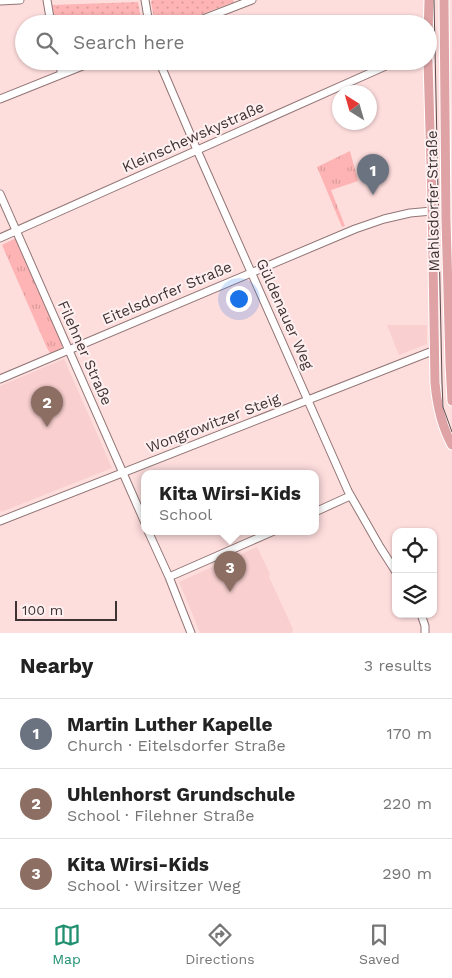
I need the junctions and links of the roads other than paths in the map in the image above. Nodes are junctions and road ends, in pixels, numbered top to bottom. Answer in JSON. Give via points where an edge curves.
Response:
{"nodes":[{"id":1,"x":20,"y":0,"type":"edge"},
{"id":2,"x":47,"y":0,"type":"edge"},
{"id":3,"x":145,"y":0,"type":"edge"},
{"id":4,"x":252,"y":0,"type":"edge"},
{"id":5,"x":429,"y":0,"type":"edge"},
{"id":6,"x":444,"y":0,"type":"edge"},
{"id":7,"x":0,"y":1,"type":"edge"},
{"id":8,"x":50,"y":15,"type":"edge"},
{"id":9,"x":148,"y":15,"type":"edge"},
{"id":10,"x":213,"y":15,"type":"edge"},
{"id":11,"x":429,"y":15,"type":"edge"},
{"id":12,"x":61,"y":70,"type":"edge"},
{"id":13,"x":72,"y":70,"type":"edge"},
{"id":14,"x":163,"y":70,"type":"edge"},
{"id":15,"x":377,"y":70,"type":"edge"},
{"id":16,"x":428,"y":70,"type":"edge"},
{"id":17,"x":62,"y":74,"type":"junction"},
{"id":18,"x":0,"y":99,"type":"edge"},
{"id":19,"x":197,"y":150,"type":"junction"},
{"id":20,"x":0,"y":194,"type":"edge"},
{"id":21,"x":432,"y":211,"type":"junction"},
{"id":22,"x":449,"y":211,"type":"edge"},
{"id":23,"x":16,"y":231,"type":"junction"},
{"id":24,"x":0,"y":238,"type":"edge"},
{"id":25,"x":251,"y":272,"type":"junction"},
{"id":26,"x":449,"y":349,"type":"junction"},
{"id":27,"x":68,"y":350,"type":"junction"},
{"id":28,"x":435,"y":350,"type":"junction"},
{"id":29,"x":0,"y":379,"type":"edge"},
{"id":30,"x":308,"y":401,"type":"junction"},
{"id":31,"x":452,"y":401,"type":"edge"},
{"id":32,"x":452,"y":445,"type":"edge"},
{"id":33,"x":122,"y":472,"type":"junction"},
{"id":34,"x":350,"y":496,"type":"junction"},
{"id":35,"x":319,"y":510,"type":"edge"},
{"id":36,"x":141,"y":514,"type":"edge"},
{"id":37,"x":0,"y":521,"type":"edge"},
{"id":38,"x":150,"y":535,"type":"edge"},
{"id":39,"x":265,"y":535,"type":"edge"},
{"id":40,"x":392,"y":566,"type":"edge"},
{"id":41,"x":169,"y":578,"type":"junction"},
{"id":42,"x":422,"y":618,"type":"edge"},
{"id":43,"x":191,"y":633,"type":"edge"},
{"id":44,"x":425,"y":633,"type":"edge"}],
"edges":[{"from":1,"to":7,"type":"street"},
{"from":2,"to":8,"type":"street"},
{"from":3,"to":9,"type":"street"},
{"from":4,"to":10,"type":"street"},
{"from":5,"to":11,"type":"main road"},
{"from":6,"to":22,"type":"main road","name":"Mahlsdorfer Straße"},
{"from":12,"to":17,"type":"street"},
{"from":13,"to":17,"type":"street"},
{"from":14,"to":19,"type":"street","name":"Güldenauer Weg"},
{"from":15,"to":19,"type":"street","name":"Kleinschewskystraße"},
{"from":16,"to":21,"type":"main road","name":"Mahlsdorfer Straße"},
{"from":17,"to":18,"type":"street"},
{"from":19,"to":23,"type":"street","name":"Kleinschewskystraße"},
{"from":19,"to":25,"type":"street","name":"Güldenauer Weg"},
{"from":20,"to":23,"type":"street","name":"Filehner Straße"},
{"from":21,"to":22,"type":"main road"},
{"from":21,"to":25,"type":"street","name":"Eitelsdorfer Straße","via":[[392,217],[356,229]]},
{"from":21,"to":28,"type":"main road","name":"Mahlsdorfer Straße"},
{"from":22,"to":26,"type":"main road","name":"Mahlsdorfer Straße"},
{"from":23,"to":24,"type":"street","name":"Kleinschewskystraße"},
{"from":23,"to":27,"type":"street","name":"Filehner Straße"},
{"from":25,"to":27,"type":"street","name":"Eitelsdorfer Straße"},
{"from":25,"to":30,"type":"street","name":"Güldenauer Weg"},
{"from":26,"to":28,"type":"main road"},
{"from":26,"to":31,"type":"main road","name":"Mahlsdorfer Straße"},
{"from":27,"to":29,"type":"street","name":"Eitelsdorfer Straße"},
{"from":27,"to":33,"type":"street","name":"Filehner Straße"},
{"from":28,"to":30,"type":"street","name":"Wongrowitzer Steig"},
{"from":28,"to":32,"type":"main road","name":"Mahlsdorfer Straße","via":[[436,399]]},
{"from":30,"to":33,"type":"street","name":"Wongrowitzer Steig"},
{"from":30,"to":34,"type":"street","name":"Güldenauer Weg"},
{"from":33,"to":36,"type":"street","name":"Filehner Straße"},
{"from":33,"to":37,"type":"street","name":"Wongrowitzer Steig"},
{"from":34,"to":35,"type":"street"},
{"from":34,"to":40,"type":"street","name":"Güldenauer Weg"},
{"from":38,"to":41,"type":"street"},
{"from":39,"to":41,"type":"street"},
{"from":41,"to":43,"type":"street"},
{"from":42,"to":44,"type":"street"}]}
